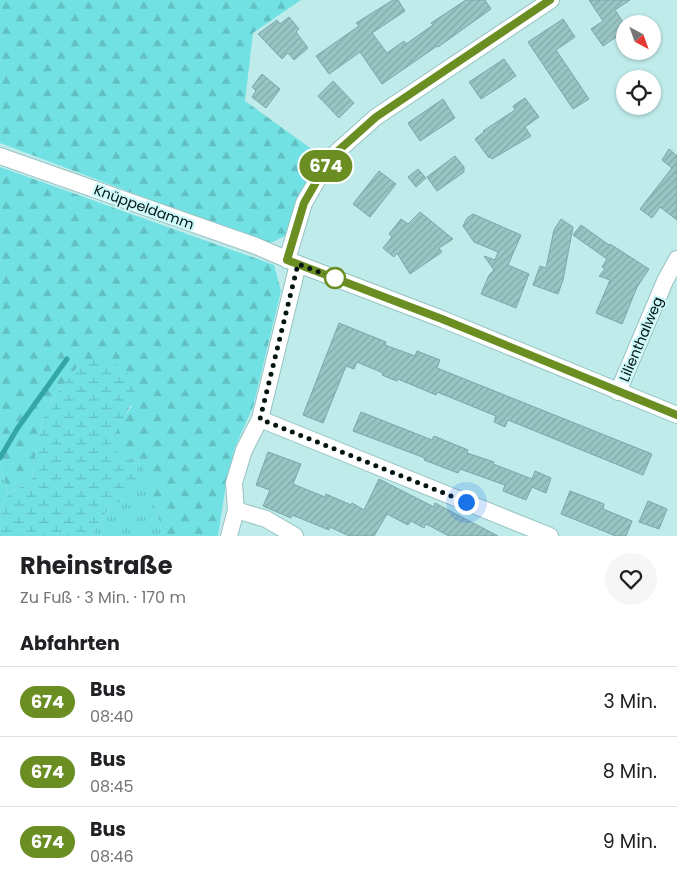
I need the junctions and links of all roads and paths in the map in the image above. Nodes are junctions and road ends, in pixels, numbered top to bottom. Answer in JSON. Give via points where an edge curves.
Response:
{"nodes":[{"id":1,"x":550,"y":0,"type":"edge"},
{"id":2,"x":0,"y":156,"type":"edge"},
{"id":3,"x":677,"y":259,"type":"edge"},
{"id":4,"x":293,"y":262,"type":"junction"},
{"id":5,"x":618,"y":392,"type":"junction"},
{"id":6,"x":677,"y":415,"type":"edge"},
{"id":7,"x":260,"y":419,"type":"junction"},
{"id":8,"x":236,"y":510,"type":"junction"},
{"id":9,"x":230,"y":536,"type":"edge"},
{"id":10,"x":294,"y":536,"type":"edge"},
{"id":11,"x":550,"y":536,"type":"edge"}],
"edges":[{"from":1,"to":4,"type":"street","via":[[376,117],[330,158],[304,203]]},
{"from":2,"to":4,"type":"street","name":"Knüppeldamm"},
{"from":3,"to":5,"type":"street","name":"Lilienthalweg"},
{"from":4,"to":5,"type":"street","name":"Knüppeldamm"},
{"from":4,"to":7,"type":"street"},
{"from":5,"to":6,"type":"street","name":"Knüppeldamm"},
{"from":7,"to":8,"type":"street","via":[[244,450],[234,483]]},
{"from":7,"to":11,"type":"street"},
{"from":8,"to":9,"type":"street"},
{"from":8,"to":10,"type":"street","via":[[266,519]]}]}
